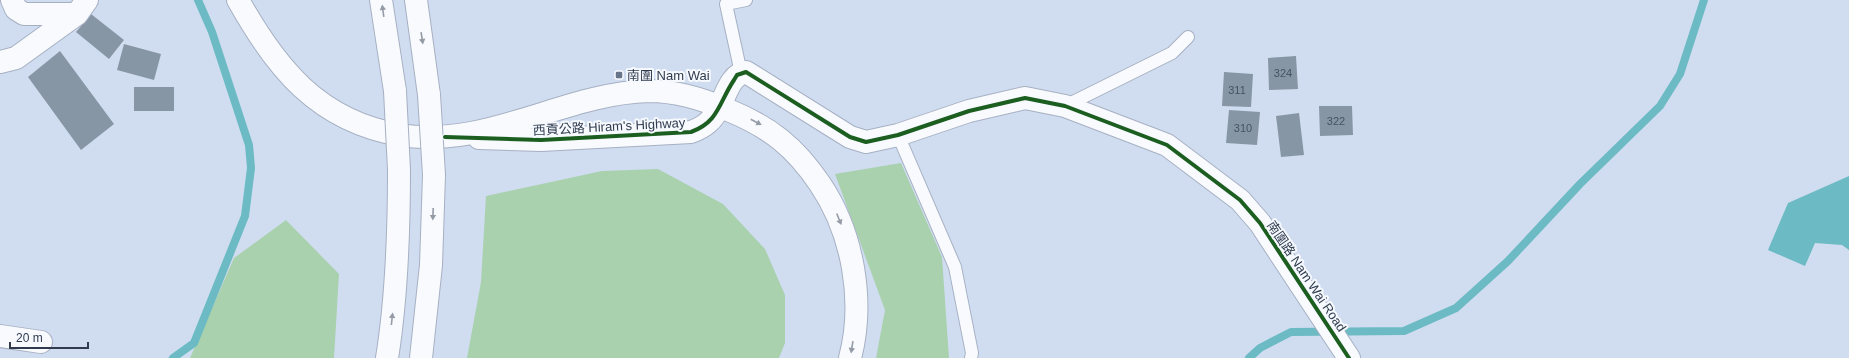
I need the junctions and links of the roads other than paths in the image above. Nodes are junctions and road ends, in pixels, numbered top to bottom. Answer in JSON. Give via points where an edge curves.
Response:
{"nodes":[{"id":1,"x":12,"y":0,"type":"edge"},
{"id":2,"x":238,"y":0,"type":"edge"},
{"id":3,"x":381,"y":0,"type":"edge"},
{"id":4,"x":416,"y":0,"type":"edge"},
{"id":5,"x":746,"y":0,"type":"edge"},
{"id":6,"x":725,"y":2,"type":"edge"},
{"id":7,"x":82,"y":7,"type":"edge"},
{"id":8,"x":1188,"y":37,"type":"dead end"},
{"id":9,"x":0,"y":62,"type":"edge"},
{"id":10,"x":741,"y":73,"type":"junction"},
{"id":11,"x":720,"y":106,"type":"junction"},
{"id":12,"x":1065,"y":106,"type":"junction"},
{"id":13,"x":898,"y":135,"type":"junction"},
{"id":14,"x":445,"y":137,"type":"junction"},
{"id":15,"x":0,"y":336,"type":"edge"},
{"id":16,"x":41,"y":342,"type":"dead end"},
{"id":17,"x":1346,"y":353,"type":"edge"},
{"id":18,"x":387,"y":358,"type":"edge"},
{"id":19,"x":421,"y":358,"type":"edge"},
{"id":20,"x":850,"y":358,"type":"edge"},
{"id":21,"x":971,"y":358,"type":"edge"}],
"edges":[{"from":1,"to":7,"type":"street","via":[[16,9],[24,14]]},
{"from":2,"to":14,"type":"street","name":"西貢公路 Hiram's Highway","via":[[254,29],[273,55],[293,80],[314,99],[339,114],[377,130],[401,135]]},
{"from":18,"to":3,"type":"street","one_way":true,"bridge":true,"via":[[396,282],[400,170],[395,91]]},
{"from":4,"to":19,"type":"street","one_way":true,"bridge":true,"via":[[429,95],[434,175],[431,265]]},
{"from":5,"to":6,"type":"lane"},
{"from":6,"to":10,"type":"lane"},
{"from":7,"to":9,"type":"street","via":[[16,58]]},
{"from":8,"to":12,"type":"lane","via":[[1172,53]]},
{"from":10,"to":11,"type":"street","via":[[730,85]]},
{"from":10,"to":13,"type":"street","name":"南圍路 Nam Wai Road","via":[[750,74],[850,138],[866,142]]},
{"from":11,"to":14,"type":"street","name":"西貢公路 Hiram's Highway","via":[[674,93],[650,91],[621,94],[496,128]]},
{"from":11,"to":14,"type":"street","name":"西貢公路 Hiram's Highway","via":[[709,123],[701,129],[678,134],[541,140]]},
{"from":11,"to":20,"type":"street","name":"西貢公路 Hiram's Highway","one_way":true,"via":[[755,122],[782,139],[809,168],[834,209],[852,264],[855,289],[857,311]]},
{"from":12,"to":13,"type":"street","name":"南圍路 Nam Wai Road","via":[[1025,98],[969,111]]},
{"from":12,"to":17,"type":"street","name":"南圍路 Nam Wai Road","via":[[1167,145],[1240,200],[1260,223]]},
{"from":13,"to":21,"type":"lane","via":[[955,267]]},
{"from":15,"to":16,"type":"street"}]}
